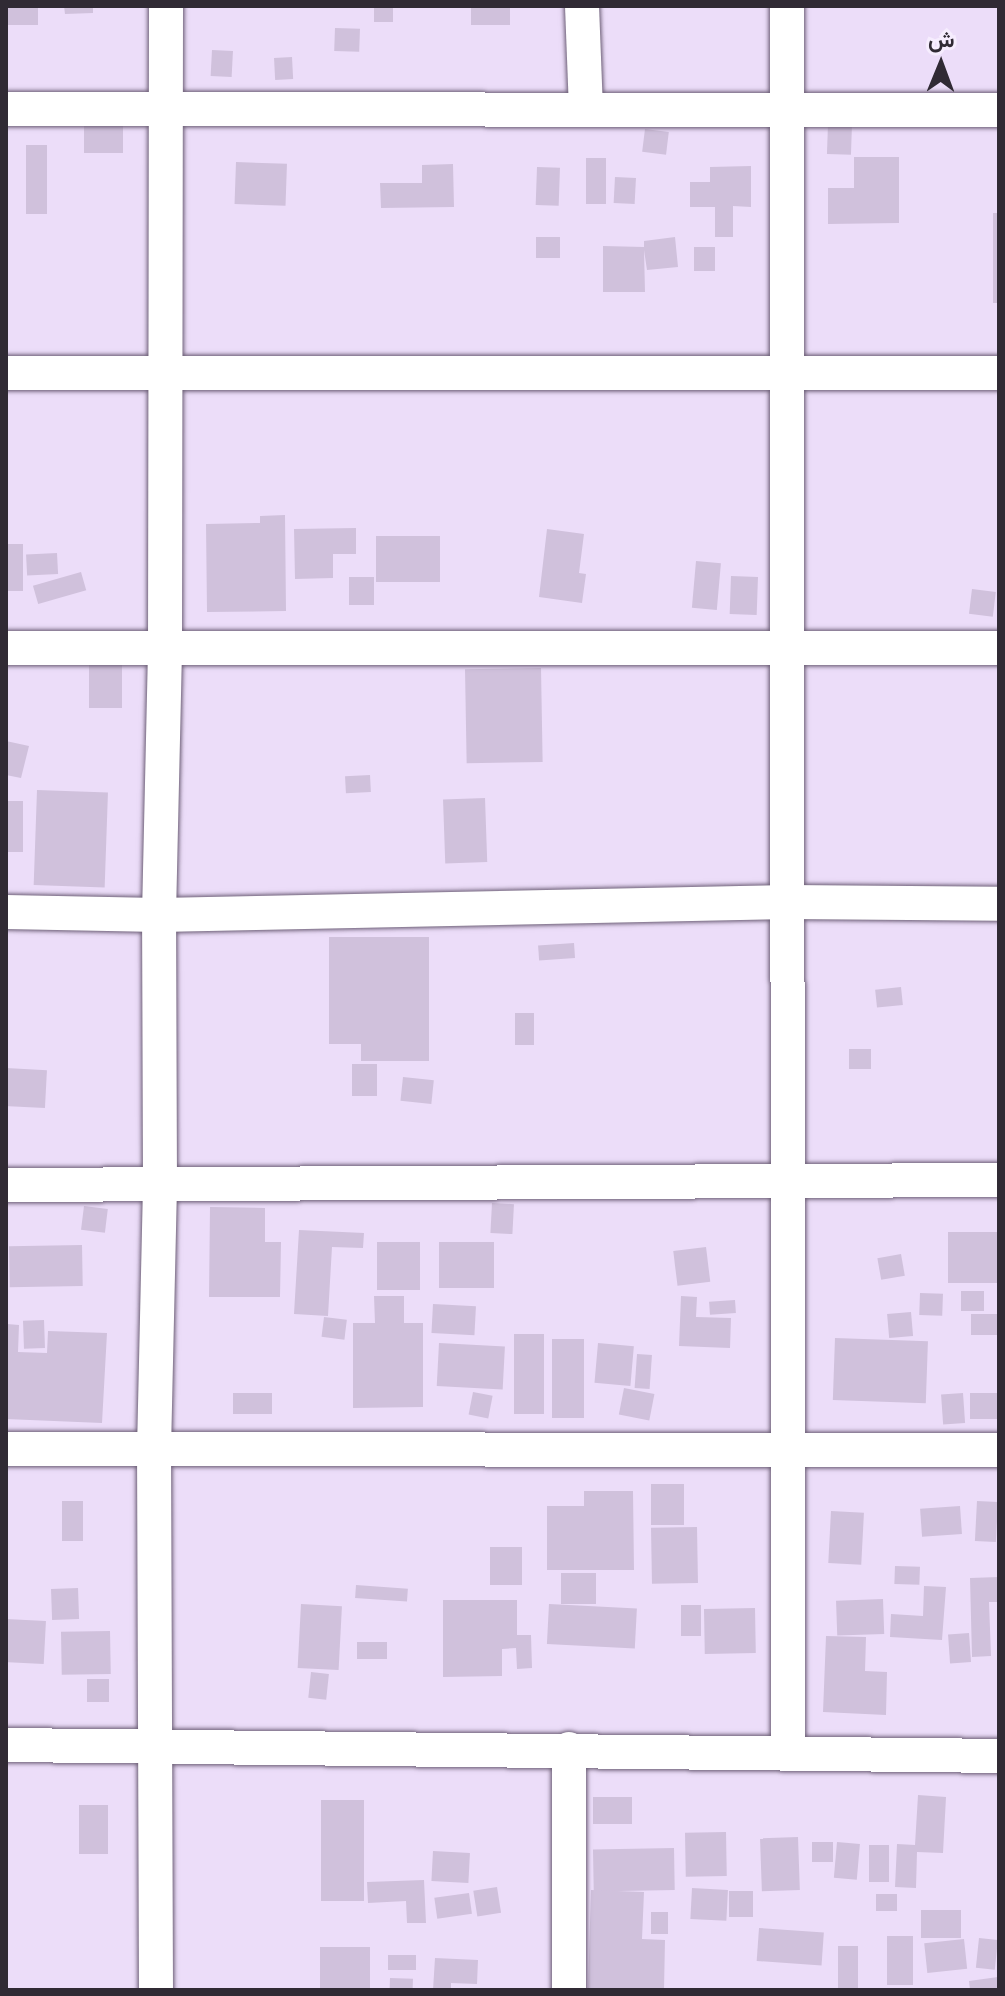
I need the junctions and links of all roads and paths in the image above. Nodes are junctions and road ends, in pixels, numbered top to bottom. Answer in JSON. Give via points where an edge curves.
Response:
{"nodes":[{"id":1,"x":166,"y":6,"type":"edge"},
{"id":2,"x":582,"y":6,"type":"edge"},
{"id":3,"x":787,"y":6,"type":"edge"},
{"id":4,"x":586,"y":108,"type":"junction"},
{"id":5,"x":6,"y":109,"type":"edge"},
{"id":6,"x":787,"y":110,"type":"junction"},
{"id":7,"x":999,"y":110,"type":"edge"},
{"id":8,"x":166,"y":111,"type":"junction"},
{"id":9,"x":788,"y":372,"type":"junction"},
{"id":10,"x":6,"y":373,"type":"edge"},
{"id":11,"x":165,"y":373,"type":"junction"},
{"id":12,"x":999,"y":373,"type":"edge"},
{"id":13,"x":789,"y":646,"type":"junction"},
{"id":14,"x":6,"y":648,"type":"edge"},
{"id":15,"x":165,"y":648,"type":"junction"},
{"id":16,"x":999,"y":648,"type":"edge"},
{"id":17,"x":789,"y":902,"type":"junction"},
{"id":18,"x":999,"y":904,"type":"edge"},
{"id":19,"x":6,"y":912,"type":"edge"},
{"id":20,"x":159,"y":915,"type":"junction"},
{"id":21,"x":790,"y":1178,"type":"junction"},
{"id":22,"x":999,"y":1180,"type":"edge"},
{"id":23,"x":6,"y":1185,"type":"edge"},
{"id":24,"x":160,"y":1186,"type":"junction"},
{"id":25,"x":6,"y":1449,"type":"edge"},
{"id":26,"x":154,"y":1450,"type":"junction"},
{"id":27,"x":999,"y":1450,"type":"edge"},
{"id":28,"x":789,"y":1451,"type":"junction"},
{"id":29,"x":6,"y":1745,"type":"edge"},
{"id":30,"x":153,"y":1748,"type":"junction"},
{"id":31,"x":569,"y":1749,"type":"junction"},
{"id":32,"x":788,"y":1752,"type":"junction"},
{"id":33,"x":999,"y":1756,"type":"edge"},
{"id":34,"x":156,"y":1990,"type":"edge"},
{"id":35,"x":569,"y":1990,"type":"edge"}],
"edges":[{"from":1,"to":8,"type":"street"},
{"from":2,"to":4,"type":"street"},
{"from":3,"to":6,"type":"street"},
{"from":4,"to":6,"type":"street"},
{"from":4,"to":8,"type":"street"},
{"from":5,"to":8,"type":"street"},
{"from":6,"to":7,"type":"street"},
{"from":6,"to":9,"type":"street"},
{"from":8,"to":11,"type":"street"},
{"from":9,"to":11,"type":"street"},
{"from":9,"to":12,"type":"street"},
{"from":9,"to":13,"type":"street"},
{"from":10,"to":11,"type":"street"},
{"from":11,"to":15,"type":"street"},
{"from":13,"to":15,"type":"street"},
{"from":13,"to":16,"type":"street"},
{"from":13,"to":17,"type":"street"},
{"from":14,"to":15,"type":"street"},
{"from":15,"to":20,"type":"street"},
{"from":17,"to":18,"type":"street"},
{"from":17,"to":20,"type":"street"},
{"from":17,"to":21,"type":"street"},
{"from":19,"to":20,"type":"street"},
{"from":20,"to":24,"type":"street"},
{"from":21,"to":22,"type":"street"},
{"from":21,"to":24,"type":"street"},
{"from":21,"to":28,"type":"street"},
{"from":23,"to":24,"type":"street"},
{"from":24,"to":26,"type":"street"},
{"from":25,"to":26,"type":"street"},
{"from":26,"to":28,"type":"street"},
{"from":26,"to":30,"type":"street"},
{"from":27,"to":28,"type":"street"},
{"from":28,"to":32,"type":"street"},
{"from":29,"to":30,"type":"street"},
{"from":30,"to":31,"type":"street"},
{"from":30,"to":34,"type":"street"},
{"from":31,"to":32,"type":"street"},
{"from":31,"to":35,"type":"street"},
{"from":32,"to":33,"type":"street"}]}
